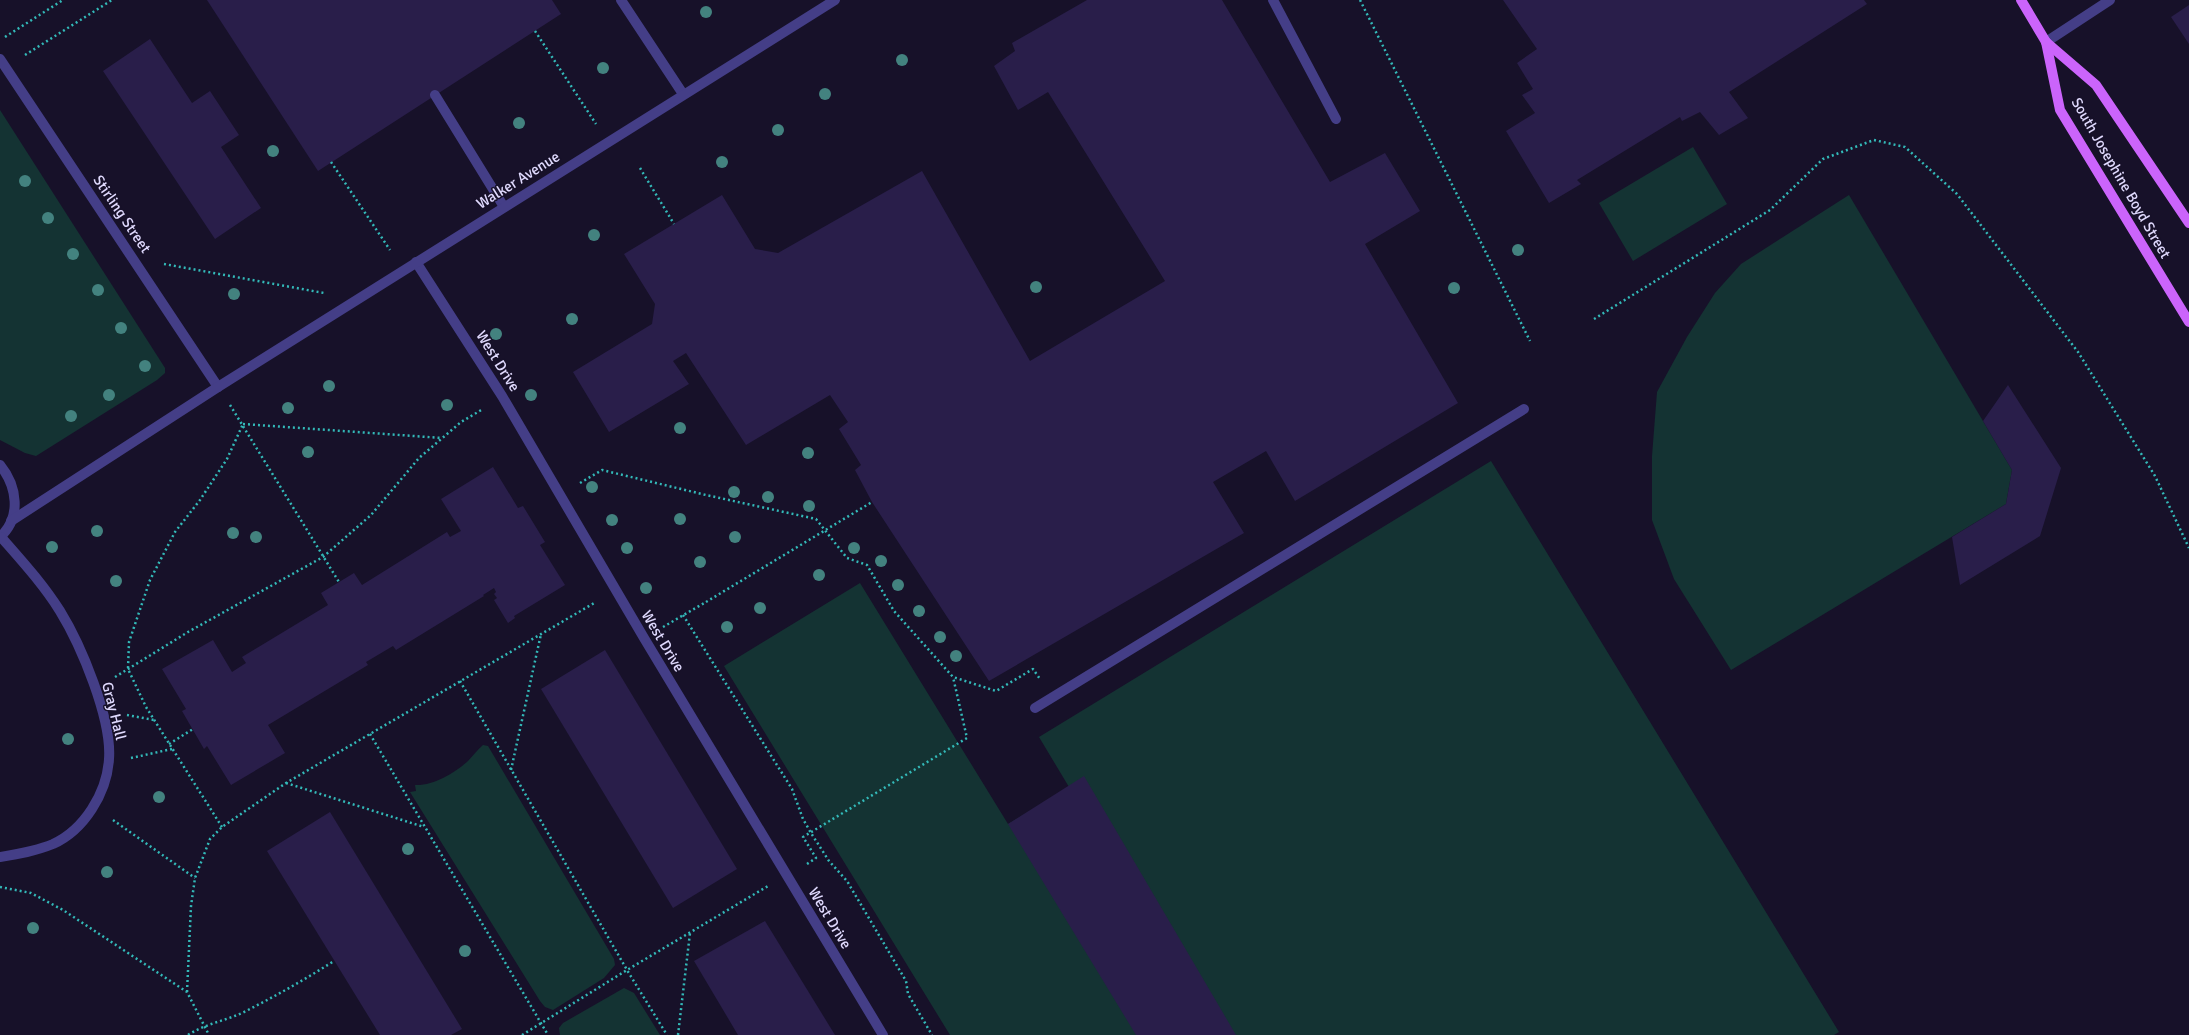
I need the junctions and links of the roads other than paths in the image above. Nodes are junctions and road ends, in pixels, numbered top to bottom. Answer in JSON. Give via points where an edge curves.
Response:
{"nodes":[{"id":1,"x":621,"y":0,"type":"edge"},
{"id":2,"x":835,"y":0,"type":"edge"},
{"id":3,"x":1273,"y":0,"type":"edge"},
{"id":4,"x":2021,"y":0,"type":"edge"},
{"id":5,"x":2110,"y":0,"type":"edge"},
{"id":6,"x":2046,"y":42,"type":"junction"},
{"id":7,"x":3,"y":63,"type":"edge"},
{"id":8,"x":683,"y":94,"type":"junction"},
{"id":9,"x":436,"y":95,"type":"dead end"},
{"id":10,"x":1336,"y":119,"type":"dead end"},
{"id":11,"x":504,"y":207,"type":"junction"},
{"id":12,"x":2189,"y":222,"type":"edge"},
{"id":13,"x":416,"y":262,"type":"junction"},
{"id":14,"x":2189,"y":322,"type":"edge"},
{"id":15,"x":218,"y":387,"type":"junction"},
{"id":16,"x":1524,"y":410,"type":"dead end"},
{"id":17,"x":0,"y":465,"type":"edge"},
{"id":18,"x":11,"y":521,"type":"junction"},
{"id":19,"x":1,"y":537,"type":"edge"},
{"id":20,"x":1035,"y":708,"type":"dead end"},
{"id":21,"x":0,"y":857,"type":"edge"},
{"id":22,"x":883,"y":1035,"type":"edge"}],
"edges":[{"from":1,"to":8,"type":"street"},
{"from":2,"to":8,"type":"street","name":"Walker Avenue"},
{"from":3,"to":10,"type":"street"},
{"from":4,"to":6,"type":"main road","name":"South Josephine Boyd Street"},
{"from":5,"to":6,"type":"street"},
{"from":6,"to":12,"type":"main road","name":"South Josephine Boyd Street","via":[[2096,85]]},
{"from":6,"to":14,"type":"main road","name":"South Josephine Boyd Street","via":[[2060,110]]},
{"from":7,"to":15,"type":"street","name":"Stirling Street"},
{"from":8,"to":11,"type":"street","name":"Walker Avenue"},
{"from":9,"to":11,"type":"street"},
{"from":11,"to":13,"type":"street","name":"Walker Avenue"},
{"from":13,"to":15,"type":"street","name":"Walker Avenue"},
{"from":13,"to":22,"type":"street","name":"West Drive","via":[[502,396]]},
{"from":15,"to":18,"type":"street","name":"Walker Avenue"},
{"from":16,"to":20,"type":"street"},
{"from":17,"to":18,"type":"street","via":[[14,488],[16,505]]},
{"from":18,"to":19,"type":"street"},
{"from":19,"to":21,"type":"street","name":"Gray Hall","via":[[26,565],[60,611],[77,642],[104,718],[110,760],[95,807],[72,833],[53,844]]}]}
